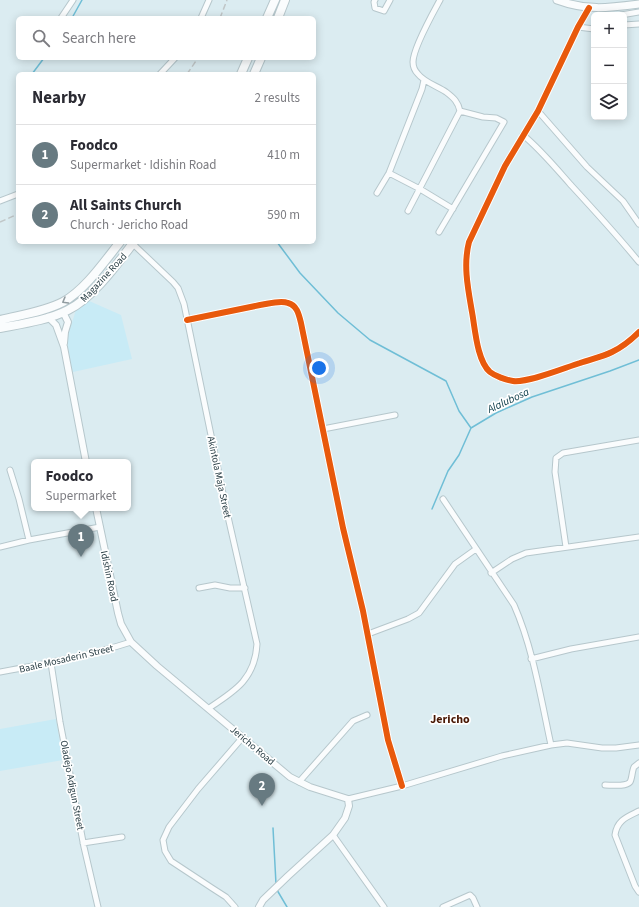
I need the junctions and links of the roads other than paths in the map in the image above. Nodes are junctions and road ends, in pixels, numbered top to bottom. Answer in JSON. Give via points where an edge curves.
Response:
{"nodes":[{"id":1,"x":73,"y":0,"type":"edge"},
{"id":2,"x":209,"y":0,"type":"edge"},
{"id":3,"x":275,"y":0,"type":"edge"},
{"id":4,"x":285,"y":0,"type":"edge"},
{"id":5,"x":375,"y":0,"type":"edge"},
{"id":6,"x":390,"y":0,"type":"edge"},
{"id":7,"x":557,"y":0,"type":"edge"},
{"id":8,"x":437,"y":2,"type":"edge"},
{"id":9,"x":639,"y":4,"type":"edge"},
{"id":10,"x":589,"y":8,"type":"junction"},
{"id":11,"x":639,"y":12,"type":"edge"},
{"id":12,"x":627,"y":14,"type":"edge"},
{"id":13,"x":62,"y":16,"type":"edge"},
{"id":14,"x":202,"y":16,"type":"edge"},
{"id":15,"x":267,"y":16,"type":"edge"},
{"id":16,"x":279,"y":16,"type":"edge"},
{"id":17,"x":639,"y":24,"type":"edge"},
{"id":18,"x":627,"y":25,"type":"edge"},
{"id":19,"x":578,"y":27,"type":"junction"},
{"id":20,"x":591,"y":29,"type":"edge"},
{"id":21,"x":173,"y":60,"type":"edge"},
{"id":22,"x":247,"y":60,"type":"edge"},
{"id":23,"x":260,"y":60,"type":"edge"},
{"id":24,"x":162,"y":72,"type":"edge"},
{"id":25,"x":242,"y":72,"type":"edge"},
{"id":26,"x":255,"y":72,"type":"edge"},
{"id":27,"x":424,"y":80,"type":"junction"},
{"id":28,"x":460,"y":111,"type":"junction"},
{"id":29,"x":538,"y":111,"type":"junction"},
{"id":30,"x":523,"y":136,"type":"junction"},
{"id":31,"x":388,"y":173,"type":"junction"},
{"id":32,"x":420,"y":189,"type":"junction"},
{"id":33,"x":377,"y":193,"type":"dead end"},
{"id":34,"x":16,"y":195,"type":"edge"},
{"id":35,"x":0,"y":201,"type":"edge"},
{"id":36,"x":453,"y":209,"type":"junction"},
{"id":37,"x":408,"y":211,"type":"dead end"},
{"id":38,"x":639,"y":224,"type":"edge"},
{"id":39,"x":439,"y":232,"type":"dead end"},
{"id":40,"x":118,"y":244,"type":"edge"},
{"id":41,"x":133,"y":244,"type":"edge"},
{"id":42,"x":135,"y":244,"type":"edge"},
{"id":43,"x":639,"y":262,"type":"edge"},
{"id":44,"x":63,"y":312,"type":"junction"},
{"id":45,"x":48,"y":317,"type":"junction"},
{"id":46,"x":0,"y":320,"type":"edge"},
{"id":47,"x":187,"y":320,"type":"junction"},
{"id":48,"x":0,"y":328,"type":"edge"},
{"id":49,"x":639,"y":332,"type":"edge"},
{"id":50,"x":64,"y":347,"type":"junction"},
{"id":51,"x":395,"y":414,"type":"dead end"},
{"id":52,"x":323,"y":429,"type":"junction"},
{"id":53,"x":639,"y":440,"type":"edge"},
{"id":54,"x":85,"y":459,"type":"edge"},
{"id":55,"x":10,"y":470,"type":"dead end"},
{"id":56,"x":443,"y":499,"type":"dead end"},
{"id":57,"x":97,"y":511,"type":"edge"},
{"id":58,"x":100,"y":527,"type":"junction"},
{"id":59,"x":639,"y":537,"type":"edge"},
{"id":60,"x":29,"y":540,"type":"junction"},
{"id":61,"x":0,"y":547,"type":"edge"},
{"id":62,"x":566,"y":547,"type":"junction"},
{"id":63,"x":476,"y":549,"type":"junction"},
{"id":64,"x":491,"y":573,"type":"junction"},
{"id":65,"x":199,"y":588,"type":"dead end"},
{"id":66,"x":245,"y":588,"type":"junction"},
{"id":67,"x":368,"y":634,"type":"junction"},
{"id":68,"x":639,"y":637,"type":"edge"},
{"id":69,"x":130,"y":642,"type":"junction"},
{"id":70,"x":531,"y":659,"type":"junction"},
{"id":71,"x":51,"y":663,"type":"junction"},
{"id":72,"x":0,"y":672,"type":"edge"},
{"id":73,"x":209,"y":708,"type":"junction"},
{"id":74,"x":367,"y":714,"type":"dead end"},
{"id":75,"x":243,"y":737,"type":"junction"},
{"id":76,"x":551,"y":745,"type":"junction"},
{"id":77,"x":639,"y":745,"type":"edge"},
{"id":78,"x":639,"y":763,"type":"edge"},
{"id":79,"x":298,"y":782,"type":"junction"},
{"id":80,"x":605,"y":785,"type":"dead end"},
{"id":81,"x":402,"y":786,"type":"junction"},
{"id":82,"x":348,"y":799,"type":"junction"},
{"id":83,"x":639,"y":811,"type":"edge"},
{"id":84,"x":333,"y":835,"type":"junction"},
{"id":85,"x":122,"y":837,"type":"dead end"},
{"id":86,"x":84,"y":843,"type":"junction"},
{"id":87,"x":639,"y":892,"type":"edge"},
{"id":88,"x":98,"y":907,"type":"edge"},
{"id":89,"x":235,"y":907,"type":"edge"},
{"id":90,"x":259,"y":907,"type":"edge"},
{"id":91,"x":384,"y":907,"type":"edge"},
{"id":92,"x":443,"y":907,"type":"edge"},
{"id":93,"x":476,"y":907,"type":"edge"}],
"edges":[{"from":1,"to":13,"type":"street"},
{"from":2,"to":14,"type":"street"},
{"from":3,"to":15,"type":"main road"},
{"from":4,"to":16,"type":"main road"},
{"from":5,"to":6,"type":"street","via":[[375,8],[384,12]]},
{"from":7,"to":10,"type":"main road"},
{"from":8,"to":27,"type":"street","via":[[414,57],[414,67]]},
{"from":9,"to":10,"type":"main road"},
{"from":10,"to":19,"type":"street"},
{"from":11,"to":12,"type":"street"},
{"from":17,"to":18,"type":"street"},
{"from":19,"to":20,"type":"street"},
{"from":19,"to":29,"type":"street"},
{"from":21,"to":24,"type":"street"},
{"from":22,"to":25,"type":"main road"},
{"from":23,"to":26,"type":"main road"},
{"from":27,"to":28,"type":"street","via":[[438,86],[455,99]]},
{"from":27,"to":31,"type":"street"},
{"from":28,"to":32,"type":"street"},
{"from":28,"to":36,"type":"street","via":[[504,122]]},
{"from":29,"to":30,"type":"street"},
{"from":29,"to":38,"type":"street","via":[[587,167],[623,201]]},
{"from":30,"to":43,"type":"street","via":[[537,147]]},
{"from":30,"to":49,"type":"street","via":[[505,166],[466,252],[470,302],[484,363],[490,372],[498,376],[513,381],[528,380],[611,353]]},
{"from":31,"to":32,"type":"street"},
{"from":31,"to":33,"type":"street"},
{"from":32,"to":36,"type":"street"},
{"from":32,"to":37,"type":"street"},
{"from":34,"to":35,"type":"street"},
{"from":36,"to":39,"type":"street"},
{"from":40,"to":46,"type":"main road","name":"Magazine Road","one_way":true,"via":[[83,286],[66,300],[51,307]]},
{"from":41,"to":44,"type":"main road","name":"Magazine Road","via":[[85,299]]},
{"from":42,"to":47,"type":"street","name":"Akintola Maja Street","via":[[178,288]]},
{"from":44,"to":45,"type":"main road","name":"Magazine Road"},
{"from":44,"to":50,"type":"street","via":[[68,322]]},
{"from":45,"to":48,"type":"main road","name":"Magazine Road"},
{"from":45,"to":50,"type":"street","via":[[56,325]]},
{"from":47,"to":52,"type":"street","via":[[269,304],[287,302],[293,305],[301,322]]},
{"from":47,"to":66,"type":"street","name":"Akintola Maja Street","via":[[232,538]]},
{"from":50,"to":54,"type":"street"},
{"from":51,"to":52,"type":"street"},
{"from":52,"to":67,"type":"street"},
{"from":53,"to":62,"type":"street","via":[[563,453],[556,458],[555,472]]},
{"from":55,"to":60,"type":"street"},
{"from":56,"to":63,"type":"street"},
{"from":57,"to":58,"type":"street","name":"Idishin Road"},
{"from":58,"to":60,"type":"street"},
{"from":58,"to":69,"type":"street","name":"Idishin Road","via":[[118,613]]},
{"from":59,"to":62,"type":"street"},
{"from":60,"to":61,"type":"street"},
{"from":62,"to":64,"type":"street","via":[[526,553]]},
{"from":63,"to":64,"type":"street"},
{"from":63,"to":67,"type":"street","via":[[455,564],[419,613]]},
{"from":64,"to":70,"type":"street","via":[[514,605]]},
{"from":65,"to":66,"type":"street","via":[[215,585]]},
{"from":66,"to":73,"type":"street","name":"Akintola Maja Street","via":[[257,654],[250,674],[234,690]]},
{"from":67,"to":81,"type":"street","via":[[388,740]]},
{"from":68,"to":70,"type":"street"},
{"from":69,"to":71,"type":"street","name":"Baale Mosaderin Street"},
{"from":69,"to":73,"type":"street","name":"Jericho Road"},
{"from":70,"to":76,"type":"street"},
{"from":71,"to":72,"type":"street","name":"Baale Mosaderin Street"},
{"from":71,"to":86,"type":"street","name":"Oladejo Adigun Street"},
{"from":73,"to":75,"type":"street","name":"Jericho Road"},
{"from":74,"to":79,"type":"street","via":[[353,721]]},
{"from":75,"to":79,"type":"street","name":"Jericho Road"},
{"from":75,"to":89,"type":"street","via":[[198,789],[169,827],[163,840],[165,851],[171,861],[226,897]]},
{"from":76,"to":77,"type":"street","via":[[602,748]]},
{"from":76,"to":81,"type":"street","via":[[502,756]]},
{"from":78,"to":80,"type":"street","via":[[634,767],[629,783]]},
{"from":79,"to":82,"type":"street","name":"Jericho Road"},
{"from":81,"to":82,"type":"street"},
{"from":82,"to":84,"type":"street","via":[[349,806],[345,818]]},
{"from":83,"to":87,"type":"street","via":[[620,821],[615,835]]},
{"from":84,"to":90,"type":"street","via":[[263,900]]},
{"from":84,"to":91,"type":"street"},
{"from":85,"to":86,"type":"street"},
{"from":86,"to":88,"type":"street","name":"Oladejo Adigun Street"},
{"from":92,"to":93,"type":"street","via":[[470,895]]}]}
